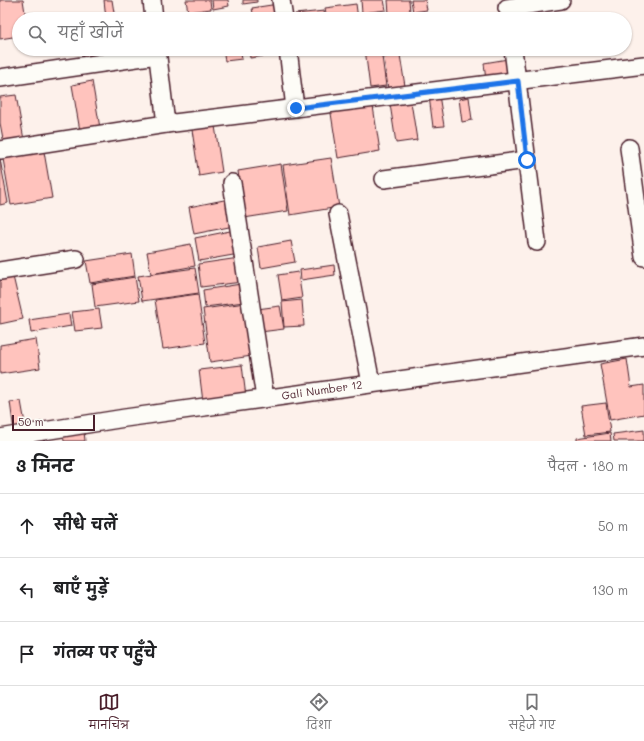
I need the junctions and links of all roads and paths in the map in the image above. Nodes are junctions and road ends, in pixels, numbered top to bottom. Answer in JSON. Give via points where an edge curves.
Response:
{"nodes":[{"id":1,"x":152,"y":0,"type":"edge"},
{"id":2,"x":281,"y":0,"type":"edge"},
{"id":3,"x":561,"y":0,"type":"edge"},
{"id":4,"x":507,"y":9,"type":"edge"},
{"id":5,"x":153,"y":12,"type":"edge"},
{"id":6,"x":283,"y":12,"type":"edge"},
{"id":7,"x":133,"y":56,"type":"edge"},
{"id":8,"x":158,"y":56,"type":"edge"},
{"id":9,"x":289,"y":56,"type":"edge"},
{"id":10,"x":514,"y":56,"type":"edge"},
{"id":11,"x":644,"y":65,"type":"edge"},
{"id":12,"x":0,"y":78,"type":"edge"},
{"id":13,"x":518,"y":81,"type":"junction"},
{"id":14,"x":296,"y":108,"type":"junction"},
{"id":15,"x":166,"y":124,"type":"junction"},
{"id":16,"x":629,"y":148,"type":"dead end"},
{"id":17,"x":0,"y":150,"type":"edge"},
{"id":18,"x":527,"y":160,"type":"junction"},
{"id":19,"x":384,"y":179,"type":"dead end"},
{"id":20,"x":232,"y":183,"type":"dead end"},
{"id":21,"x":338,"y":214,"type":"dead end"},
{"id":22,"x":537,"y":242,"type":"dead end"},
{"id":23,"x":644,"y":256,"type":"edge"},
{"id":24,"x":76,"y":259,"type":"dead end"},
{"id":25,"x":0,"y":271,"type":"edge"},
{"id":26,"x":644,"y":346,"type":"edge"},
{"id":27,"x":372,"y":383,"type":"junction"},
{"id":28,"x":265,"y":398,"type":"junction"},
{"id":29,"x":0,"y":438,"type":"edge"}],
"edges":[{"from":1,"to":5,"type":"street"},
{"from":2,"to":6,"type":"street"},
{"from":3,"to":4,"type":"street"},
{"from":7,"to":12,"type":"street"},
{"from":8,"to":15,"type":"street"},
{"from":9,"to":14,"type":"street"},
{"from":10,"to":13,"type":"street"},
{"from":11,"to":13,"type":"street"},
{"from":13,"to":14,"type":"street"},
{"from":13,"to":18,"type":"street"},
{"from":14,"to":15,"type":"street"},
{"from":15,"to":17,"type":"street"},
{"from":16,"to":23,"type":"street"},
{"from":18,"to":19,"type":"street"},
{"from":18,"to":22,"type":"street"},
{"from":20,"to":28,"type":"street"},
{"from":21,"to":27,"type":"street"},
{"from":24,"to":25,"type":"street"},
{"from":26,"to":27,"type":"street","name":"Gali Number 12"},
{"from":27,"to":28,"type":"street","name":"Gali Number 12"},
{"from":28,"to":29,"type":"street","name":"Gali Number 12"}]}
